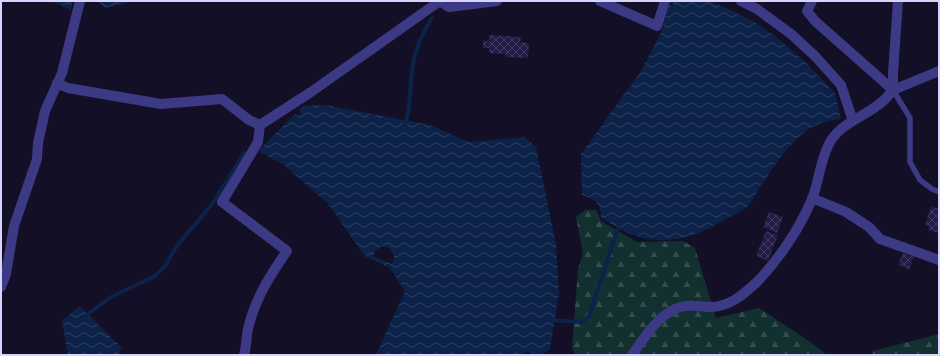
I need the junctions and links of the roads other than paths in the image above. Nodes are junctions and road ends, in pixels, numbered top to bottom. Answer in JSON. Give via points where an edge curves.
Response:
{"nodes":[{"id":1,"x":80,"y":1,"type":"edge"},
{"id":2,"x":440,"y":1,"type":"edge"},
{"id":3,"x":497,"y":1,"type":"edge"},
{"id":4,"x":600,"y":1,"type":"edge"},
{"id":5,"x":665,"y":1,"type":"edge"},
{"id":6,"x":741,"y":1,"type":"edge"},
{"id":7,"x":812,"y":1,"type":"edge"},
{"id":8,"x":898,"y":1,"type":"edge"},
{"id":9,"x":939,"y":71,"type":"edge"},
{"id":10,"x":57,"y":83,"type":"junction"},
{"id":11,"x":893,"y":90,"type":"junction"},
{"id":12,"x":853,"y":121,"type":"junction"},
{"id":13,"x":260,"y":124,"type":"junction"},
{"id":14,"x":939,"y":192,"type":"edge"},
{"id":15,"x":812,"y":198,"type":"junction"},
{"id":16,"x":939,"y":260,"type":"edge"},
{"id":17,"x":1,"y":287,"type":"edge"},
{"id":18,"x":244,"y":355,"type":"edge"},
{"id":19,"x":632,"y":355,"type":"edge"}],
"edges":[{"from":1,"to":10,"type":"street"},
{"from":2,"to":3,"type":"street","via":[[449,7]]},
{"from":2,"to":13,"type":"street","via":[[311,92]]},
{"from":4,"to":5,"type":"street","via":[[657,26]]},
{"from":6,"to":12,"type":"street","via":[[768,18],[815,56],[841,85]]},
{"from":7,"to":11,"type":"street","via":[[807,11],[815,21]]},
{"from":8,"to":11,"type":"street"},
{"from":9,"to":11,"type":"street"},
{"from":10,"to":13,"type":"street","via":[[68,88],[161,104],[222,99],[249,120]]},
{"from":10,"to":17,"type":"street","via":[[46,111],[37,159],[14,226],[6,274]]},
{"from":11,"to":12,"type":"street","via":[[884,101]]},
{"from":11,"to":14,"type":"lane","via":[[910,118],[910,162],[920,180],[932,190]]},
{"from":12,"to":15,"type":"street","via":[[835,135],[829,144]]},
{"from":13,"to":18,"type":"street","via":[[258,142],[222,202],[287,251],[255,305],[248,327]]},
{"from":15,"to":16,"type":"street","via":[[846,212],[869,227],[880,239]]},
{"from":15,"to":19,"type":"street","via":[[799,225],[773,262],[740,298],[725,305],[691,305],[676,309],[664,316]]}]}
